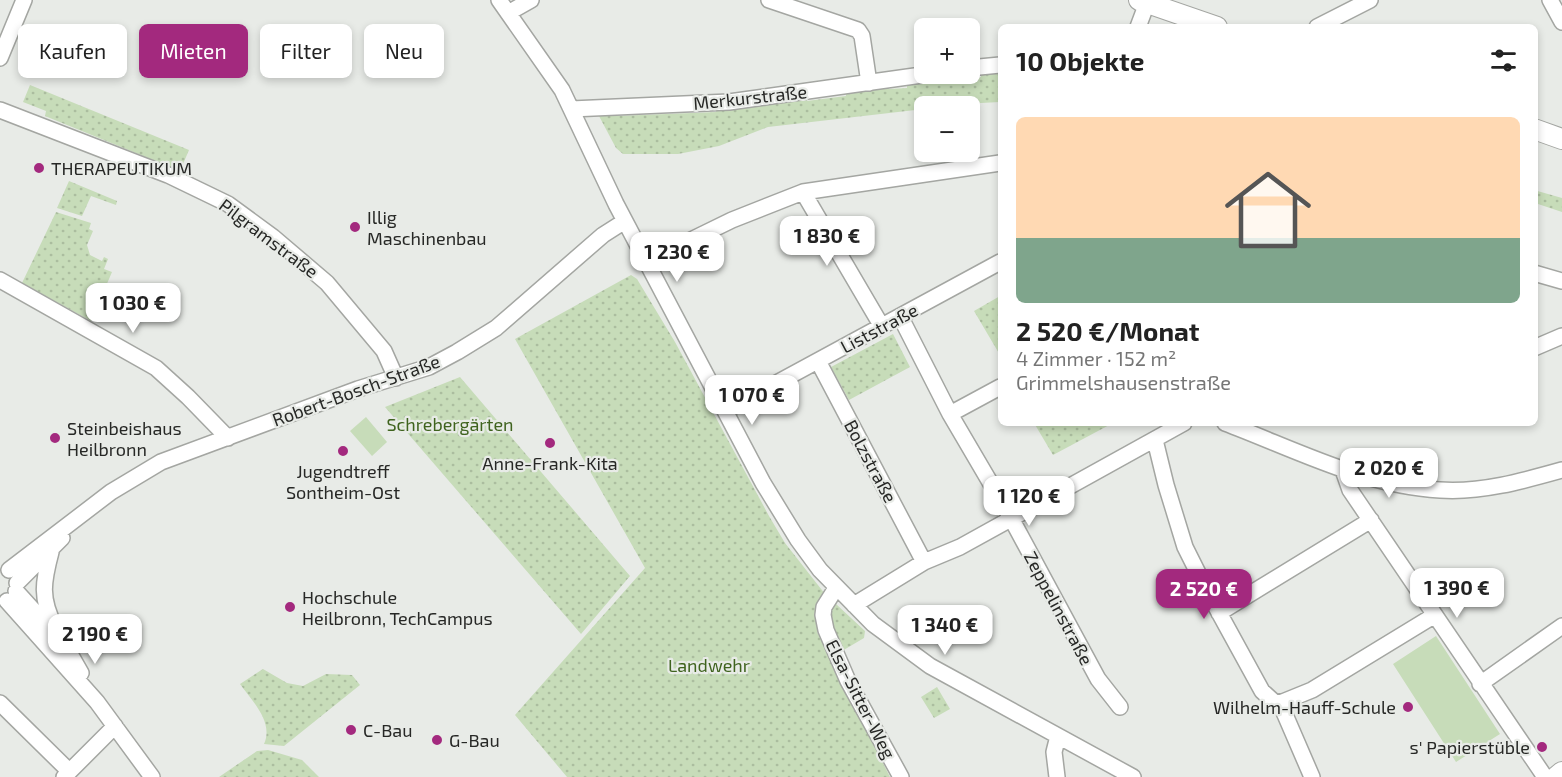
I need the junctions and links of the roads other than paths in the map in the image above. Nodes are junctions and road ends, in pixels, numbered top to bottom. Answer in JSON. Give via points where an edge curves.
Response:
{"nodes":[{"id":1,"x":24,"y":0,"type":"edge"},
{"id":2,"x":531,"y":0,"type":"edge"},
{"id":3,"x":769,"y":0,"type":"edge"},
{"id":4,"x":1370,"y":0,"type":"edge"},
{"id":5,"x":1550,"y":0,"type":"edge"},
{"id":6,"x":1143,"y":1,"type":"edge"},
{"id":7,"x":504,"y":6,"type":"edge"},
{"id":8,"x":1346,"y":13,"type":"junction"},
{"id":9,"x":1562,"y":22,"type":"edge"},
{"id":10,"x":1139,"y":24,"type":"edge"},
{"id":11,"x":1208,"y":24,"type":"edge"},
{"id":12,"x":1323,"y":24,"type":"edge"},
{"id":13,"x":1338,"y":24,"type":"edge"},
{"id":14,"x":0,"y":58,"type":"edge"},
{"id":15,"x":998,"y":65,"type":"edge"},
{"id":16,"x":980,"y":67,"type":"edge"},
{"id":17,"x":914,"y":76,"type":"edge"},
{"id":18,"x":869,"y":83,"type":"junction"},
{"id":19,"x":571,"y":109,"type":"junction"},
{"id":20,"x":0,"y":110,"type":"edge"},
{"id":21,"x":1538,"y":130,"type":"edge"},
{"id":22,"x":1562,"y":138,"type":"edge"},
{"id":23,"x":998,"y":163,"type":"edge"},
{"id":24,"x":804,"y":192,"type":"junction"},
{"id":25,"x":625,"y":221,"type":"junction"},
{"id":26,"x":646,"y":262,"type":"junction"},
{"id":27,"x":998,"y":263,"type":"edge"},
{"id":28,"x":1538,"y":274,"type":"edge"},
{"id":29,"x":0,"y":280,"type":"edge"},
{"id":30,"x":1562,"y":281,"type":"edge"},
{"id":31,"x":900,"y":316,"type":"junction"},
{"id":32,"x":881,"y":325,"type":"junction"},
{"id":33,"x":1562,"y":336,"type":"edge"},
{"id":34,"x":1538,"y":346,"type":"edge"},
{"id":35,"x":818,"y":361,"type":"junction"},
{"id":36,"x":396,"y":378,"type":"junction"},
{"id":37,"x":998,"y":388,"type":"edge"},
{"id":38,"x":725,"y":411,"type":"junction"},
{"id":39,"x":950,"y":414,"type":"junction"},
{"id":40,"x":1179,"y":426,"type":"edge"},
{"id":41,"x":1233,"y":426,"type":"edge"},
{"id":42,"x":228,"y":438,"type":"junction"},
{"id":43,"x":1155,"y":441,"type":"junction"},
{"id":44,"x":1343,"y":470,"type":"junction"},
{"id":45,"x":1562,"y":470,"type":"edge"},
{"id":46,"x":95,"y":503,"type":"junction"},
{"id":47,"x":1011,"y":518,"type":"junction"},
{"id":48,"x":1371,"y":520,"type":"junction"},
{"id":49,"x":52,"y":548,"type":"junction"},
{"id":50,"x":924,"y":562,"type":"junction"},
{"id":51,"x":4,"y":568,"type":"edge"},
{"id":52,"x":836,"y":588,"type":"junction"},
{"id":53,"x":10,"y":595,"type":"edge"},
{"id":54,"x":854,"y":604,"type":"junction"},
{"id":55,"x":1219,"y":613,"type":"junction"},
{"id":56,"x":1435,"y":615,"type":"junction"},
{"id":57,"x":1562,"y":626,"type":"edge"},
{"id":58,"x":65,"y":645,"type":"junction"},
{"id":59,"x":1480,"y":684,"type":"junction"},
{"id":60,"x":97,"y":702,"type":"junction"},
{"id":61,"x":0,"y":703,"type":"edge"},
{"id":62,"x":1280,"y":703,"type":"junction"},
{"id":63,"x":1120,"y":707,"type":"dead end"},
{"id":64,"x":115,"y":726,"type":"junction"},
{"id":65,"x":1058,"y":736,"type":"junction"},
{"id":66,"x":1562,"y":772,"type":"edge"},
{"id":67,"x":66,"y":774,"type":"edge"},
{"id":68,"x":152,"y":777,"type":"edge"},
{"id":69,"x":901,"y":777,"type":"edge"},
{"id":70,"x":1057,"y":777,"type":"edge"},
{"id":71,"x":1133,"y":777,"type":"edge"},
{"id":72,"x":1312,"y":777,"type":"edge"},
{"id":73,"x":1545,"y":777,"type":"edge"},
{"id":74,"x":1556,"y":777,"type":"edge"}],
"edges":[{"from":1,"to":14,"type":"street"},
{"from":2,"to":7,"type":"street"},
{"from":3,"to":18,"type":"street","via":[[858,30]]},
{"from":4,"to":8,"type":"street"},
{"from":5,"to":9,"type":"street"},
{"from":6,"to":10,"type":"street"},
{"from":6,"to":11,"type":"main road"},
{"from":7,"to":19,"type":"street","via":[[550,71]]},
{"from":8,"to":12,"type":"street"},
{"from":8,"to":13,"type":"street"},
{"from":15,"to":16,"type":"street"},
{"from":17,"to":18,"type":"street","name":"Merkurstraße"},
{"from":18,"to":19,"type":"street","name":"Merkurstraße","via":[[729,102]]},
{"from":19,"to":25,"type":"street"},
{"from":20,"to":36,"type":"street","name":"Pilgramstraße","via":[[185,183],[228,204],[327,283],[384,351]]},
{"from":21,"to":22,"type":"main road"},
{"from":23,"to":24,"type":"street"},
{"from":24,"to":26,"type":"street","via":[[732,220]]},
{"from":24,"to":32,"type":"street"},
{"from":25,"to":26,"type":"street"},
{"from":25,"to":36,"type":"street","name":"Robert-Bosch-Straße","via":[[603,235],[496,328],[445,359]]},
{"from":26,"to":38,"type":"street"},
{"from":27,"to":31,"type":"street","name":"Liststraße"},
{"from":28,"to":30,"type":"street"},
{"from":29,"to":42,"type":"street","via":[[156,368]]},
{"from":31,"to":32,"type":"street","name":"Liststraße"},
{"from":31,"to":39,"type":"street","name":"Zeppelinstraße"},
{"from":32,"to":35,"type":"street","name":"Liststraße"},
{"from":33,"to":34,"type":"street"},
{"from":35,"to":38,"type":"street","name":"Liststraße"},
{"from":35,"to":50,"type":"street","name":"Bolzstraße"},
{"from":36,"to":42,"type":"street","name":"Robert-Bosch-Straße"},
{"from":37,"to":39,"type":"street"},
{"from":38,"to":52,"type":"street","via":[[780,513]]},
{"from":39,"to":47,"type":"street","name":"Zeppelinstraße"},
{"from":40,"to":43,"type":"street"},
{"from":41,"to":44,"type":"street"},
{"from":42,"to":46,"type":"street","name":"Robert-Bosch-Straße","via":[[161,462]]},
{"from":43,"to":47,"type":"street"},
{"from":43,"to":55,"type":"street","via":[[1185,547]]},
{"from":44,"to":45,"type":"street","via":[[1441,490],[1516,482]]},
{"from":44,"to":48,"type":"street","via":[[1350,490]]},
{"from":46,"to":49,"type":"street","name":"Robert-Bosch-Straße"},
{"from":46,"to":51,"type":"street","name":"Robert-Bosch-Straße"},
{"from":47,"to":50,"type":"street"},
{"from":47,"to":63,"type":"street","name":"Zeppelinstraße","via":[[1098,679]]},
{"from":48,"to":55,"type":"street"},
{"from":48,"to":56,"type":"street"},
{"from":49,"to":53,"type":"street","name":"Robert-Bosch-Straße"},
{"from":49,"to":58,"type":"street","via":[[44,578],[45,605]]},
{"from":50,"to":54,"type":"street"},
{"from":51,"to":53,"type":"street"},
{"from":52,"to":54,"type":"street"},
{"from":52,"to":69,"type":"street","name":"Elsa-Sitter-Weg","via":[[824,607],[826,630],[848,681]]},
{"from":53,"to":58,"type":"street"},
{"from":53,"to":60,"type":"street"},
{"from":54,"to":65,"type":"street","via":[[879,629],[930,666]]},
{"from":55,"to":62,"type":"street","via":[[1262,691]]},
{"from":56,"to":59,"type":"street"},
{"from":56,"to":62,"type":"street","via":[[1312,690]]},
{"from":57,"to":59,"type":"street"},
{"from":58,"to":60,"type":"street"},
{"from":59,"to":73,"type":"street"},
{"from":60,"to":64,"type":"street"},
{"from":61,"to":67,"type":"street"},
{"from":62,"to":72,"type":"street"},
{"from":64,"to":67,"type":"street"},
{"from":64,"to":68,"type":"street"},
{"from":65,"to":70,"type":"street","via":[[1054,752]]},
{"from":65,"to":71,"type":"street"},
{"from":66,"to":74,"type":"main road"}]}
